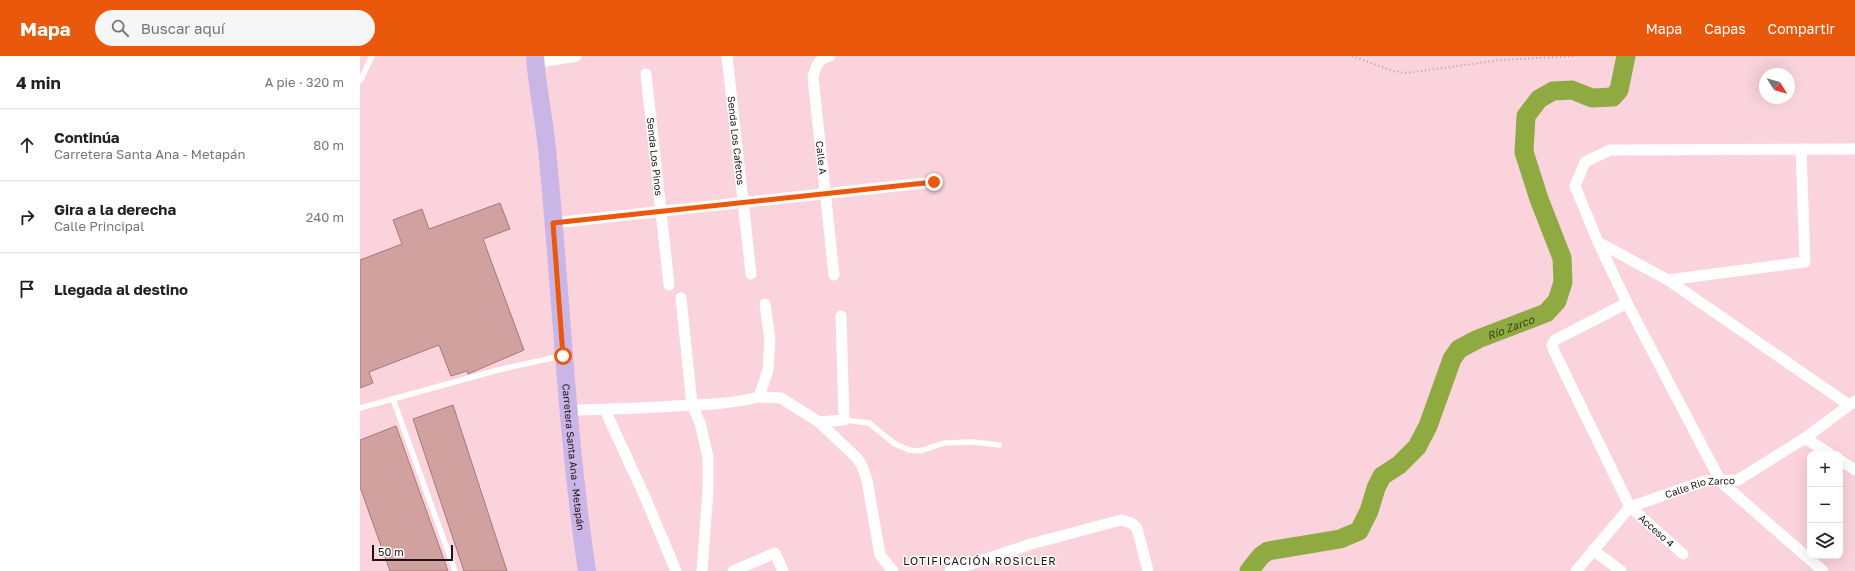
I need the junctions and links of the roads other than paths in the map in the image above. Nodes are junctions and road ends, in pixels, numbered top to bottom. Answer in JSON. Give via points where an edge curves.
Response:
{"nodes":[{"id":1,"x":372,"y":56,"type":"edge"},
{"id":2,"x":576,"y":56,"type":"edge"},
{"id":3,"x":727,"y":56,"type":"edge"},
{"id":4,"x":830,"y":56,"type":"edge"},
{"id":5,"x":535,"y":59,"type":"edge"},
{"id":6,"x":646,"y":74,"type":"dead end"},
{"id":7,"x":360,"y":81,"type":"edge"},
{"id":8,"x":1801,"y":149,"type":"junction"},
{"id":9,"x":1855,"y":149,"type":"edge"},
{"id":10,"x":934,"y":182,"type":"dead end"},
{"id":11,"x":826,"y":193,"type":"junction"},
{"id":12,"x":743,"y":202,"type":"junction"},
{"id":13,"x":662,"y":211,"type":"junction"},
{"id":14,"x":553,"y":223,"type":"junction"},
{"id":15,"x":1598,"y":242,"type":"junction"},
{"id":16,"x":751,"y":274,"type":"dead end"},
{"id":17,"x":834,"y":275,"type":"dead end"},
{"id":18,"x":1668,"y":280,"type":"junction"},
{"id":19,"x":669,"y":286,"type":"dead end"},
{"id":20,"x":681,"y":298,"type":"dead end"},
{"id":21,"x":1627,"y":303,"type":"junction"},
{"id":22,"x":765,"y":304,"type":"dead end"},
{"id":23,"x":841,"y":316,"type":"dead end"},
{"id":24,"x":563,"y":356,"type":"junction"},
{"id":25,"x":758,"y":397,"type":"junction"},
{"id":26,"x":393,"y":399,"type":"junction"},
{"id":27,"x":1852,"y":403,"type":"edge"},
{"id":28,"x":692,"y":405,"type":"junction"},
{"id":29,"x":360,"y":408,"type":"edge"},
{"id":30,"x":569,"y":410,"type":"junction"},
{"id":31,"x":605,"y":410,"type":"junction"},
{"id":32,"x":844,"y":420,"type":"junction"},
{"id":33,"x":819,"y":422,"type":"junction"},
{"id":34,"x":1805,"y":438,"type":"junction"},
{"id":35,"x":999,"y":445,"type":"dead end"},
{"id":36,"x":1825,"y":451,"type":"edge"},
{"id":37,"x":1843,"y":462,"type":"edge"},
{"id":38,"x":1855,"y":470,"type":"edge"},
{"id":39,"x":1721,"y":482,"type":"junction"},
{"id":40,"x":1630,"y":507,"type":"junction"},
{"id":41,"x":1593,"y":550,"type":"junction"},
{"id":42,"x":1683,"y":554,"type":"dead end"},
{"id":43,"x":455,"y":571,"type":"edge"},
{"id":44,"x":587,"y":571,"type":"edge"},
{"id":45,"x":676,"y":571,"type":"edge"},
{"id":46,"x":702,"y":571,"type":"edge"},
{"id":47,"x":733,"y":571,"type":"edge"},
{"id":48,"x":783,"y":571,"type":"edge"},
{"id":49,"x":893,"y":571,"type":"edge"},
{"id":50,"x":950,"y":571,"type":"edge"},
{"id":51,"x":1148,"y":571,"type":"edge"},
{"id":52,"x":1576,"y":571,"type":"edge"},
{"id":53,"x":1621,"y":571,"type":"edge"},
{"id":54,"x":1823,"y":571,"type":"edge"}],
"edges":[{"from":1,"to":7,"type":"lane"},
{"from":2,"to":5,"type":"street"},
{"from":3,"to":12,"type":"street","name":"Senda Los Cafetos"},
{"from":4,"to":11,"type":"street","name":"Calle A","via":[[822,58],[813,77]]},
{"from":5,"to":14,"type":"main road","name":"Carretera Santa Ana - Metapán","via":[[547,148]]},
{"from":6,"to":13,"type":"street","name":"Senda Los Pinos"},
{"from":8,"to":9,"type":"street"},
{"from":8,"to":15,"type":"street","via":[[1610,150],[1585,162],[1575,186]]},
{"from":8,"to":18,"type":"street","via":[[1805,262]]},
{"from":10,"to":11,"type":"street"},
{"from":11,"to":12,"type":"street"},
{"from":11,"to":17,"type":"street","name":"Calle A"},
{"from":12,"to":13,"type":"street"},
{"from":12,"to":16,"type":"street","name":"Senda Los Cafetos"},
{"from":13,"to":14,"type":"street"},
{"from":13,"to":19,"type":"street","name":"Senda Los Pinos"},
{"from":14,"to":24,"type":"main road","name":"Carretera Santa Ana - Metapán"},
{"from":15,"to":18,"type":"street"},
{"from":15,"to":21,"type":"street"},
{"from":18,"to":27,"type":"street"},
{"from":20,"to":28,"type":"street"},
{"from":21,"to":39,"type":"street"},
{"from":21,"to":40,"type":"street","via":[[1555,340],[1552,345]]},
{"from":22,"to":25,"type":"street","via":[[770,340],[768,370]]},
{"from":23,"to":32,"type":"street"},
{"from":24,"to":26,"type":"lane","via":[[498,370]]},
{"from":24,"to":30,"type":"main road","name":"Carretera Santa Ana - Metapán"},
{"from":25,"to":28,"type":"street"},
{"from":25,"to":33,"type":"street","via":[[780,398]]},
{"from":26,"to":29,"type":"lane"},
{"from":26,"to":43,"type":"lane"},
{"from":27,"to":34,"type":"street","name":"Calle Rio Zarco"},
{"from":28,"to":31,"type":"street"},
{"from":28,"to":46,"type":"street","via":[[700,423],[708,457]]},
{"from":30,"to":31,"type":"street"},
{"from":30,"to":44,"type":"main road","name":"Carretera Santa Ana - Metapán"},
{"from":31,"to":45,"type":"street"},
{"from":32,"to":33,"type":"street"},
{"from":32,"to":35,"type":"lane","via":[[869,424],[895,444],[909,450],[920,451],[944,443],[973,442]]},
{"from":33,"to":49,"type":"street","via":[[857,458],[862,466],[868,480],[880,555]]},
{"from":34,"to":36,"type":"street"},
{"from":34,"to":39,"type":"street","name":"Calle Rio Zarco","via":[[1738,480]]},
{"from":37,"to":38,"type":"street"},
{"from":39,"to":40,"type":"street","name":"Calle Rio Zarco","via":[[1704,481]]},
{"from":39,"to":54,"type":"street"},
{"from":40,"to":41,"type":"street","name":"Calle Rio Zarco"},
{"from":40,"to":42,"type":"street","name":"Acceso 4"},
{"from":41,"to":52,"type":"street","name":"Calle Rio Zarco"},
{"from":41,"to":53,"type":"street"},
{"from":47,"to":48,"type":"street","via":[[775,553]]},
{"from":50,"to":51,"type":"street","via":[[1031,544],[1120,520],[1137,528]]}]}
